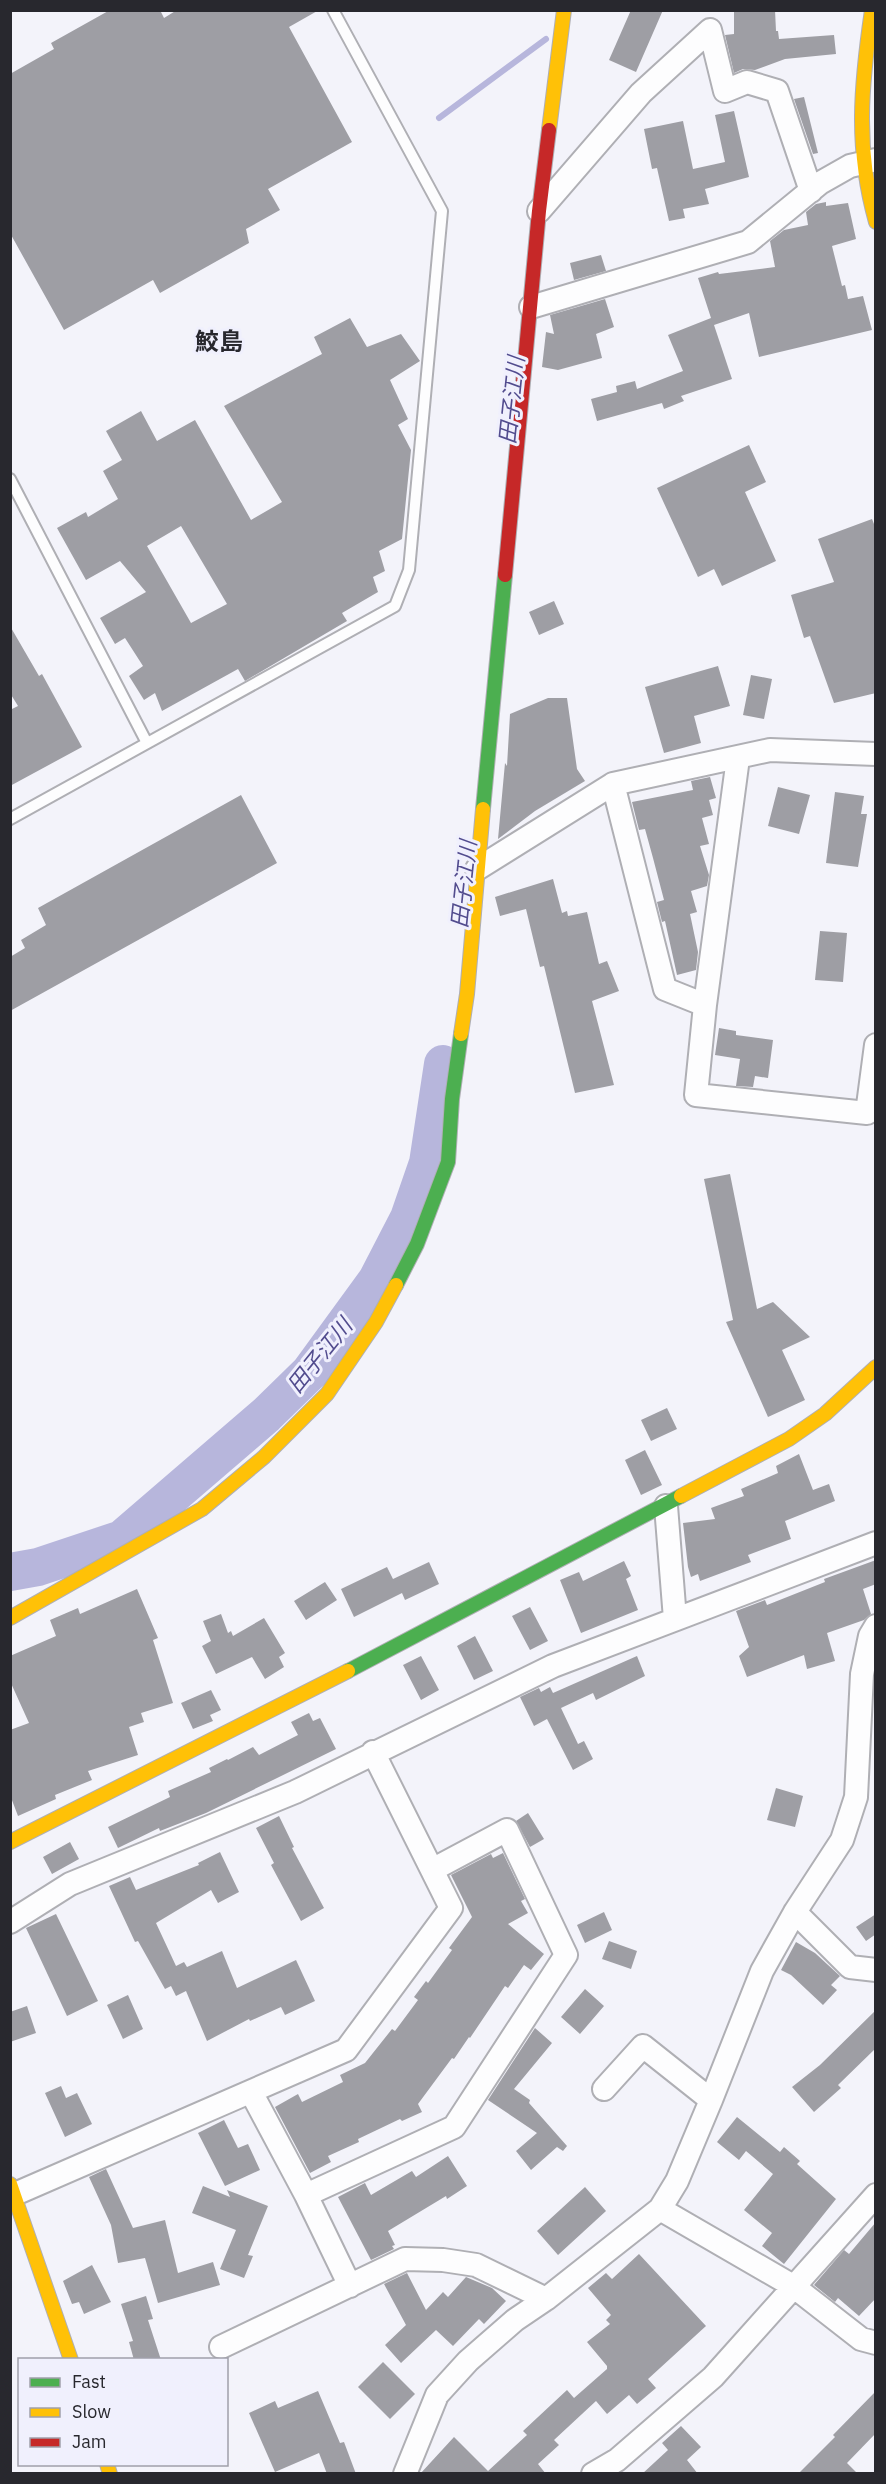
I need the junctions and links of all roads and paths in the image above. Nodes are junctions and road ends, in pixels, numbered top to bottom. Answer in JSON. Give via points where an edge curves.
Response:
{"nodes":[{"id":1,"x":333,"y":10,"type":"edge"},
{"id":2,"x":564,"y":10,"type":"edge"},
{"id":3,"x":872,"y":10,"type":"edge"},
{"id":4,"x":869,"y":161,"type":"edge"},
{"id":5,"x":811,"y":190,"type":"junction"},
{"id":6,"x":539,"y":211,"type":"junction"},
{"id":7,"x":876,"y":222,"type":"edge"},
{"id":8,"x":531,"y":307,"type":"junction"},
{"id":9,"x":10,"y":479,"type":"edge"},
{"id":10,"x":147,"y":743,"type":"junction"},
{"id":11,"x":876,"y":754,"type":"edge"},
{"id":12,"x":738,"y":758,"type":"junction"},
{"id":13,"x":613,"y":784,"type":"junction"},
{"id":14,"x":10,"y":819,"type":"edge"},
{"id":15,"x":477,"y":869,"type":"junction"},
{"id":16,"x":705,"y":1005,"type":"junction"},
{"id":17,"x":876,"y":1045,"type":"edge"},
{"id":18,"x":876,"y":1367,"type":"edge"},
{"id":19,"x":666,"y":1506,"type":"junction"},
{"id":20,"x":876,"y":1543,"type":"edge"},
{"id":21,"x":10,"y":1618,"type":"edge"},
{"id":22,"x":675,"y":1619,"type":"junction"},
{"id":23,"x":876,"y":1626,"type":"edge"},
{"id":24,"x":869,"y":1671,"type":"edge"},
{"id":25,"x":374,"y":1752,"type":"junction"},
{"id":26,"x":10,"y":1842,"type":"edge"},
{"id":27,"x":432,"y":1870,"type":"junction"},
{"id":28,"x":795,"y":1912,"type":"junction"},
{"id":29,"x":10,"y":1922,"type":"edge"},
{"id":30,"x":876,"y":1970,"type":"edge"},
{"id":31,"x":604,"y":2089,"type":"dead end"},
{"id":32,"x":251,"y":2092,"type":"junction"},
{"id":33,"x":711,"y":2100,"type":"junction"},
{"id":34,"x":13,"y":2189,"type":"edge"},
{"id":35,"x":306,"y":2195,"type":"junction"},
{"id":36,"x":876,"y":2195,"type":"edge"},
{"id":37,"x":660,"y":2209,"type":"junction"},
{"id":38,"x":350,"y":2286,"type":"junction"},
{"id":39,"x":793,"y":2286,"type":"junction"},
{"id":40,"x":546,"y":2299,"type":"junction"},
{"id":41,"x":876,"y":2343,"type":"edge"},
{"id":42,"x":221,"y":2346,"type":"dead end"},
{"id":43,"x":70,"y":2358,"type":"edge"},
{"id":44,"x":622,"y":2467,"type":"edge"},
{"id":45,"x":405,"y":2474,"type":"edge"},
{"id":46,"x":593,"y":2474,"type":"edge"}],
"edges":[{"from":1,"to":10,"type":"lane","via":[[442,211],[410,570],[395,606]]},
{"from":2,"to":6,"type":"street"},
{"from":3,"to":4,"type":"street","via":[[858,126]]},
{"from":4,"to":5,"type":"street","via":[[850,166]]},
{"from":4,"to":7,"type":"street","via":[[870,204]]},
{"from":5,"to":6,"type":"street","via":[[777,91],[747,82],[725,91],[710,30],[641,93]]},
{"from":5,"to":8,"type":"street","via":[[748,242]]},
{"from":6,"to":8,"type":"street"},
{"from":8,"to":15,"type":"street"},
{"from":9,"to":10,"type":"lane"},
{"from":10,"to":14,"type":"lane"},
{"from":11,"to":12,"type":"street","via":[[770,750]]},
{"from":12,"to":13,"type":"street"},
{"from":12,"to":16,"type":"street"},
{"from":13,"to":15,"type":"street"},
{"from":13,"to":16,"type":"street","via":[[665,989]]},
{"from":15,"to":21,"type":"street","via":[[448,1162],[417,1244],[376,1322],[327,1394],[264,1457],[202,1509]]},
{"from":16,"to":17,"type":"street","via":[[696,1095],[867,1113]]},
{"from":18,"to":19,"type":"street","via":[[789,1440]]},
{"from":19,"to":22,"type":"street"},
{"from":19,"to":26,"type":"street","via":[[269,1713]]},
{"from":20,"to":22,"type":"street"},
{"from":22,"to":25,"type":"street","via":[[553,1666]]},
{"from":23,"to":24,"type":"street","via":[[870,1635]]},
{"from":24,"to":28,"type":"street","via":[[856,1797],[842,1840]]},
{"from":25,"to":27,"type":"street"},
{"from":25,"to":29,"type":"street","via":[[295,1792],[70,1884]]},
{"from":27,"to":32,"type":"street","via":[[451,1908],[346,2050]]},
{"from":27,"to":35,"type":"street","via":[[507,1830],[566,1955],[454,2127]]},
{"from":28,"to":30,"type":"street","via":[[850,1967]]},
{"from":28,"to":33,"type":"street","via":[[762,1971]]},
{"from":31,"to":33,"type":"street","via":[[643,2046]]},
{"from":32,"to":34,"type":"street"},
{"from":32,"to":35,"type":"street"},
{"from":33,"to":37,"type":"street"},
{"from":34,"to":43,"type":"street"},
{"from":35,"to":38,"type":"street"},
{"from":36,"to":39,"type":"street"},
{"from":37,"to":39,"type":"street"},
{"from":37,"to":40,"type":"street"},
{"from":38,"to":40,"type":"street","via":[[405,2259],[443,2260],[476,2265]]},
{"from":38,"to":42,"type":"street"},
{"from":39,"to":41,"type":"street","via":[[861,2339]]},
{"from":39,"to":44,"type":"street","via":[[712,2377]]},
{"from":40,"to":45,"type":"street","via":[[468,2361],[437,2395]]},
{"from":44,"to":46,"type":"street"}]}
